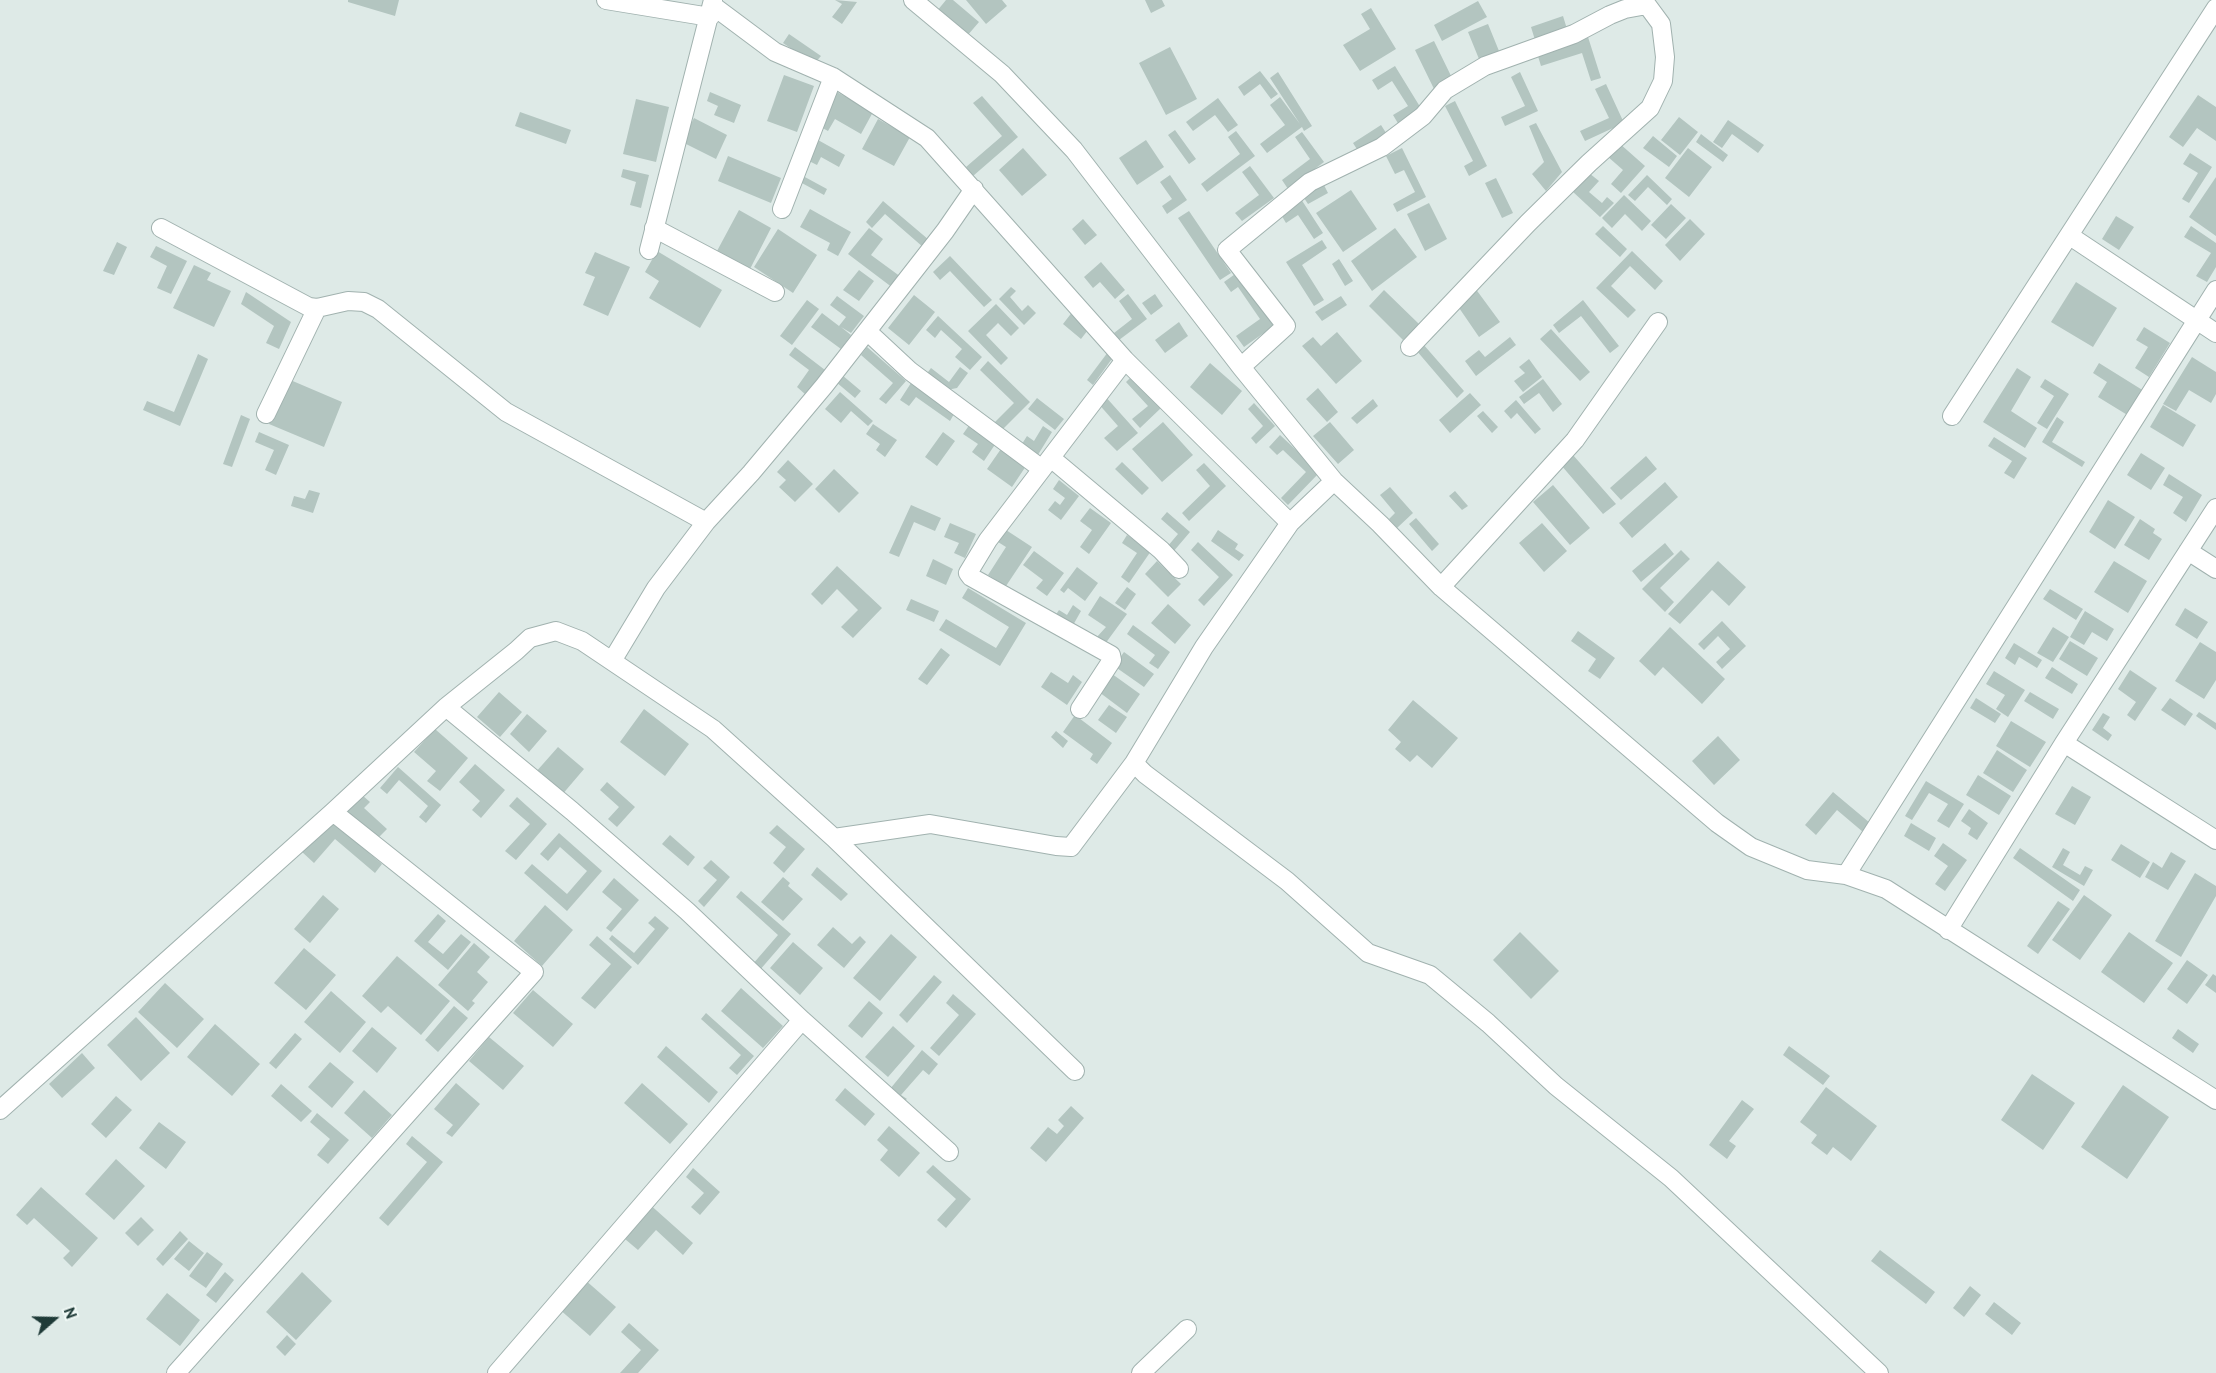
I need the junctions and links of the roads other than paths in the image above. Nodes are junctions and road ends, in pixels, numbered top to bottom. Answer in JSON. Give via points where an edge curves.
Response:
{"nodes":[{"id":1,"x":606,"y":0,"type":"edge"},
{"id":2,"x":913,"y":0,"type":"edge"},
{"id":3,"x":712,"y":7,"type":"edge"},
{"id":4,"x":1607,"y":7,"type":"edge"},
{"id":5,"x":2216,"y":8,"type":"edge"},
{"id":6,"x":832,"y":77,"type":"junction"},
{"id":7,"x":974,"y":189,"type":"junction"},
{"id":8,"x":782,"y":209,"type":"dead end"},
{"id":9,"x":161,"y":228,"type":"dead end"},
{"id":10,"x":654,"y":228,"type":"junction"},
{"id":11,"x":2070,"y":236,"type":"junction"},
{"id":12,"x":649,"y":250,"type":"dead end"},
{"id":13,"x":2216,"y":290,"type":"edge"},
{"id":14,"x":775,"y":292,"type":"dead end"},
{"id":15,"x":316,"y":308,"type":"junction"},
{"id":16,"x":2197,"y":320,"type":"junction"},
{"id":17,"x":1658,"y":322,"type":"dead end"},
{"id":18,"x":867,"y":331,"type":"junction"},
{"id":19,"x":2216,"y":333,"type":"edge"},
{"id":20,"x":1410,"y":347,"type":"dead end"},
{"id":21,"x":1125,"y":360,"type":"junction"},
{"id":22,"x":1241,"y":366,"type":"junction"},
{"id":23,"x":266,"y":414,"type":"dead end"},
{"id":24,"x":1952,"y":417,"type":"dead end"},
{"id":25,"x":1047,"y":463,"type":"junction"},
{"id":26,"x":1334,"y":481,"type":"junction"},
{"id":27,"x":2216,"y":508,"type":"edge"},
{"id":28,"x":706,"y":522,"type":"junction"},
{"id":29,"x":1290,"y":523,"type":"junction"},
{"id":30,"x":2188,"y":551,"type":"junction"},
{"id":31,"x":1179,"y":569,"type":"dead end"},
{"id":32,"x":2216,"y":569,"type":"edge"},
{"id":33,"x":1441,"y":587,"type":"junction"},
{"id":34,"x":612,"y":661,"type":"junction"},
{"id":35,"x":446,"y":707,"type":"junction"},
{"id":36,"x":1080,"y":708,"type":"dead end"},
{"id":37,"x":2064,"y":743,"type":"junction"},
{"id":38,"x":1134,"y":763,"type":"junction"},
{"id":39,"x":333,"y":812,"type":"junction"},
{"id":40,"x":834,"y":838,"type":"junction"},
{"id":41,"x":2216,"y":840,"type":"edge"},
{"id":42,"x":1846,"y":876,"type":"junction"},
{"id":43,"x":1948,"y":930,"type":"junction"},
{"id":44,"x":802,"y":1020,"type":"junction"},
{"id":45,"x":1075,"y":1071,"type":"dead end"},
{"id":46,"x":2216,"y":1100,"type":"edge"},
{"id":47,"x":0,"y":1110,"type":"edge"},
{"id":48,"x":949,"y":1152,"type":"dead end"},
{"id":49,"x":1187,"y":1329,"type":"dead end"},
{"id":50,"x":177,"y":1373,"type":"edge"},
{"id":51,"x":497,"y":1373,"type":"edge"},
{"id":52,"x":1141,"y":1373,"type":"edge"},
{"id":53,"x":1879,"y":1373,"type":"edge"}],
"edges":[{"from":1,"to":3,"type":"street"},
{"from":2,"to":22,"type":"street","via":[[1002,74],[1074,150]]},
{"from":3,"to":6,"type":"street","via":[[775,52]]},
{"from":3,"to":10,"type":"street"},
{"from":4,"to":20,"type":"street","via":[[1647,5],[1661,24],[1663,81],[1650,108],[1528,223]]},
{"from":4,"to":22,"type":"street","via":[[1574,34],[1485,66],[1445,90],[1423,116],[1382,147],[1310,182],[1227,250],[1286,326]]},
{"from":5,"to":11,"type":"street"},
{"from":6,"to":7,"type":"street","via":[[927,138]]},
{"from":6,"to":8,"type":"street"},
{"from":7,"to":18,"type":"street"},
{"from":7,"to":21,"type":"street"},
{"from":9,"to":15,"type":"street"},
{"from":10,"to":12,"type":"street"},
{"from":10,"to":14,"type":"street"},
{"from":11,"to":16,"type":"street"},
{"from":11,"to":24,"type":"street"},
{"from":13,"to":16,"type":"street"},
{"from":15,"to":23,"type":"street"},
{"from":15,"to":28,"type":"street","via":[[348,301],[364,302],[378,309],[506,412]]},
{"from":16,"to":19,"type":"street"},
{"from":16,"to":42,"type":"street"},
{"from":17,"to":33,"type":"street","via":[[1575,440]]},
{"from":18,"to":25,"type":"street","via":[[910,371]]},
{"from":18,"to":28,"type":"street"},
{"from":21,"to":25,"type":"street"},
{"from":21,"to":29,"type":"street"},
{"from":22,"to":26,"type":"street"},
{"from":25,"to":31,"type":"street","via":[[1161,550]]},
{"from":25,"to":36,"type":"street","via":[[988,540],[968,573],[1111,655],[1112,660]]},
{"from":26,"to":29,"type":"street"},
{"from":26,"to":33,"type":"street"},
{"from":27,"to":30,"type":"street"},
{"from":28,"to":34,"type":"street","via":[[656,588]]},
{"from":29,"to":38,"type":"street","via":[[1204,647]]},
{"from":30,"to":32,"type":"street"},
{"from":30,"to":37,"type":"street"},
{"from":33,"to":42,"type":"street","via":[[1725,829],[1751,847],[1808,870]]},
{"from":34,"to":35,"type":"street","via":[[582,641],[556,631],[530,638]]},
{"from":34,"to":40,"type":"street","via":[[713,729]]},
{"from":35,"to":39,"type":"street"},
{"from":35,"to":44,"type":"street","via":[[687,910]]},
{"from":37,"to":41,"type":"street"},
{"from":37,"to":43,"type":"street"},
{"from":38,"to":40,"type":"street","via":[[1071,847],[930,824]]},
{"from":38,"to":53,"type":"street","via":[[1287,881],[1368,953],[1430,975],[1556,1086],[1671,1178]]},
{"from":39,"to":47,"type":"street"},
{"from":39,"to":50,"type":"street","via":[[534,972]]},
{"from":40,"to":45,"type":"street"},
{"from":42,"to":43,"type":"street","via":[[1886,890]]},
{"from":43,"to":46,"type":"street"},
{"from":44,"to":48,"type":"street"},
{"from":44,"to":51,"type":"street"},
{"from":49,"to":52,"type":"street"}]}
